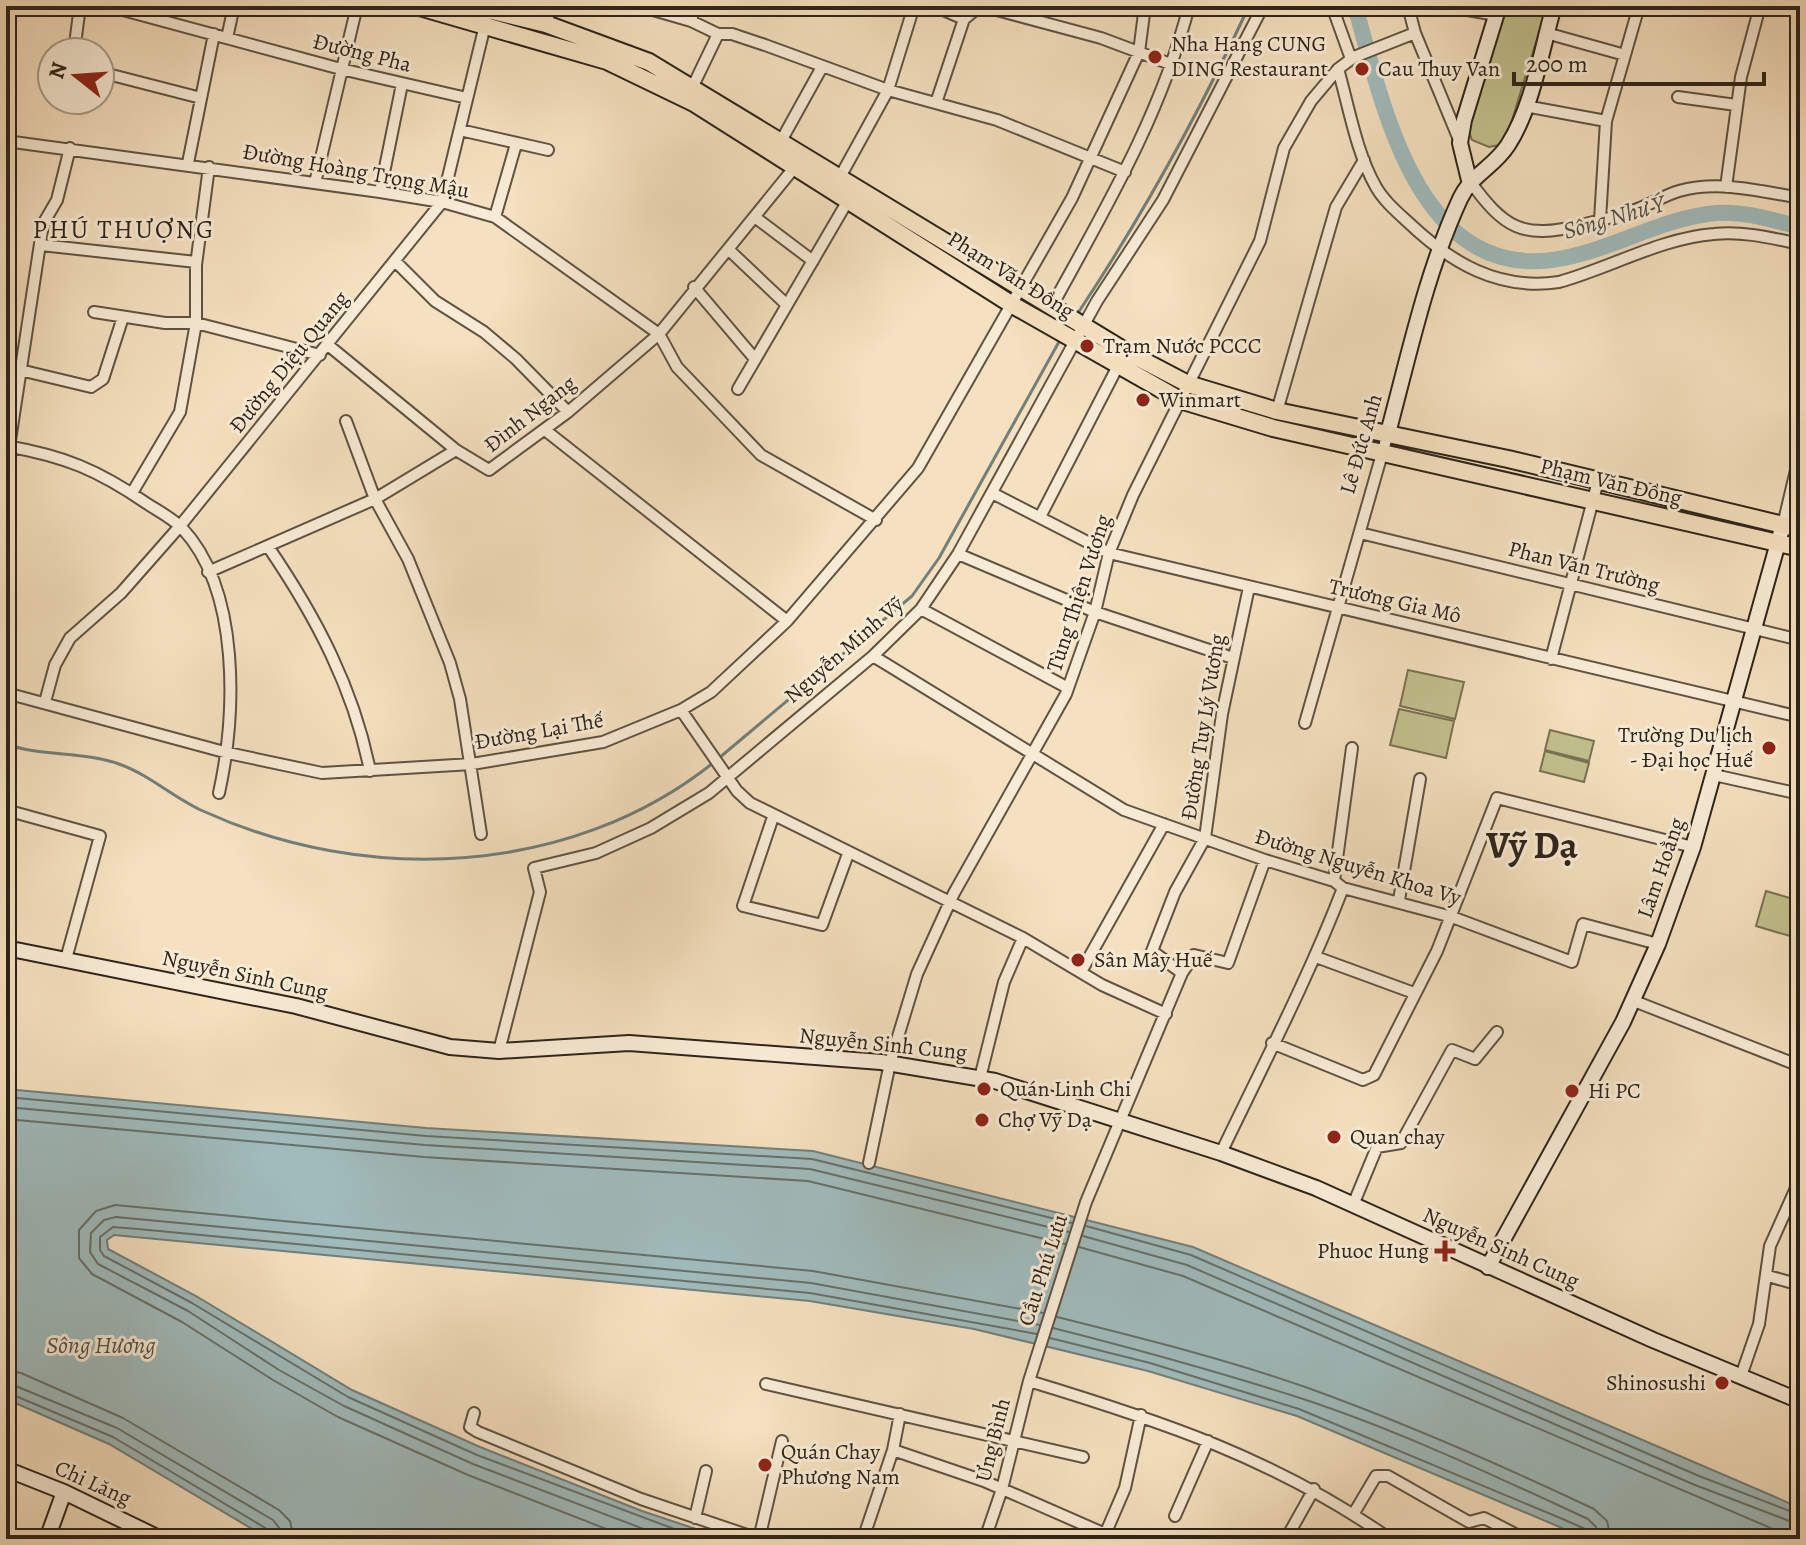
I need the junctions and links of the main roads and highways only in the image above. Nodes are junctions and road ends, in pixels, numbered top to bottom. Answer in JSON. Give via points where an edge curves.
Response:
{"nodes":[{"id":1,"x":416,"y":6,"type":"edge"},
{"id":2,"x":472,"y":6,"type":"edge"},
{"id":3,"x":1554,"y":6,"type":"edge"},
{"id":4,"x":1498,"y":10,"type":"edge"},
{"id":5,"x":488,"y":14,"type":"edge"},
{"id":6,"x":800,"y":161,"type":"junction"},
{"id":7,"x":1469,"y":180,"type":"junction"},
{"id":8,"x":851,"y":194,"type":"junction"},
{"id":9,"x":1072,"y":329,"type":"junction"},
{"id":10,"x":1121,"y":359,"type":"junction"},
{"id":11,"x":1388,"y":433,"type":"junction"},
{"id":12,"x":1792,"y":527,"type":"edge"},
{"id":13,"x":1778,"y":543,"type":"junction"},
{"id":14,"x":1800,"y":548,"type":"edge"},
{"id":15,"x":6,"y":948,"type":"edge"},
{"id":16,"x":1488,"y":1267,"type":"junction"},
{"id":17,"x":1800,"y":1401,"type":"edge"},
{"id":18,"x":6,"y":1469,"type":"edge"},
{"id":19,"x":64,"y":1492,"type":"junction"},
{"id":20,"x":47,"y":1539,"type":"edge"},
{"id":21,"x":161,"y":1539,"type":"edge"}],
"edges":[{"from":1,"to":5,"type":"main road","name":"Phạm Văn Đồng"},
{"from":2,"to":5,"type":"main road","name":"Phạm Văn Đồng"},
{"from":3,"to":7,"type":"main road","name":"Lê Đức Anh","via":[[1525,106],[1503,153]]},
{"from":4,"to":7,"type":"main road","via":[[1460,143]]},
{"from":5,"to":6,"type":"main road","name":"Phạm Văn Đồng","via":[[607,61]]},
{"from":5,"to":6,"type":"main road","name":"Phạm Văn Đồng","via":[[546,24],[649,62],[781,141]]},
{"from":6,"to":8,"type":"main road","name":"Phạm Văn Đồng"},
{"from":6,"to":8,"type":"main road","name":"Phạm Văn Đồng","via":[[840,177]]},
{"from":7,"to":11,"type":"main road","name":"Lê Đức Anh","via":[[1440,246]]},
{"from":8,"to":9,"type":"main road","name":"Phạm Văn Đồng","via":[[1011,304]]},
{"from":8,"to":9,"type":"main road","name":"Phạm Văn Đồng","via":[[1052,306]]},
{"from":9,"to":10,"type":"main road","name":"Phạm Văn Đồng"},
{"from":10,"to":11,"type":"main road","name":"Phạm Văn Đồng","via":[[1277,411]]},
{"from":10,"to":13,"type":"main road","name":"Phạm Văn Đồng","via":[[1180,400],[1273,428]]},
{"from":11,"to":12,"type":"main road","name":"Phạm Văn Đồng"},
{"from":12,"to":13,"type":"main road","name":"Lâm Hoằng"},
{"from":13,"to":14,"type":"main road","name":"Phạm Văn Đồng"},
{"from":13,"to":16,"type":"main road","name":"Lâm Hoằng","via":[[1693,847],[1658,944],[1634,1001]]},
{"from":15,"to":16,"type":"main road","name":"Nguyễn Sinh Cung","via":[[296,1006],[414,1040],[499,1051],[629,1043],[890,1063],[980,1078],[1221,1153],[1353,1205]]},
{"from":16,"to":17,"type":"main road","name":"Nguyễn Sinh Cung"},
{"from":18,"to":19,"type":"main road","name":"Chi Lăng"},
{"from":19,"to":20,"type":"main road"},
{"from":19,"to":21,"type":"main road","name":"Chi Lăng"}]}
